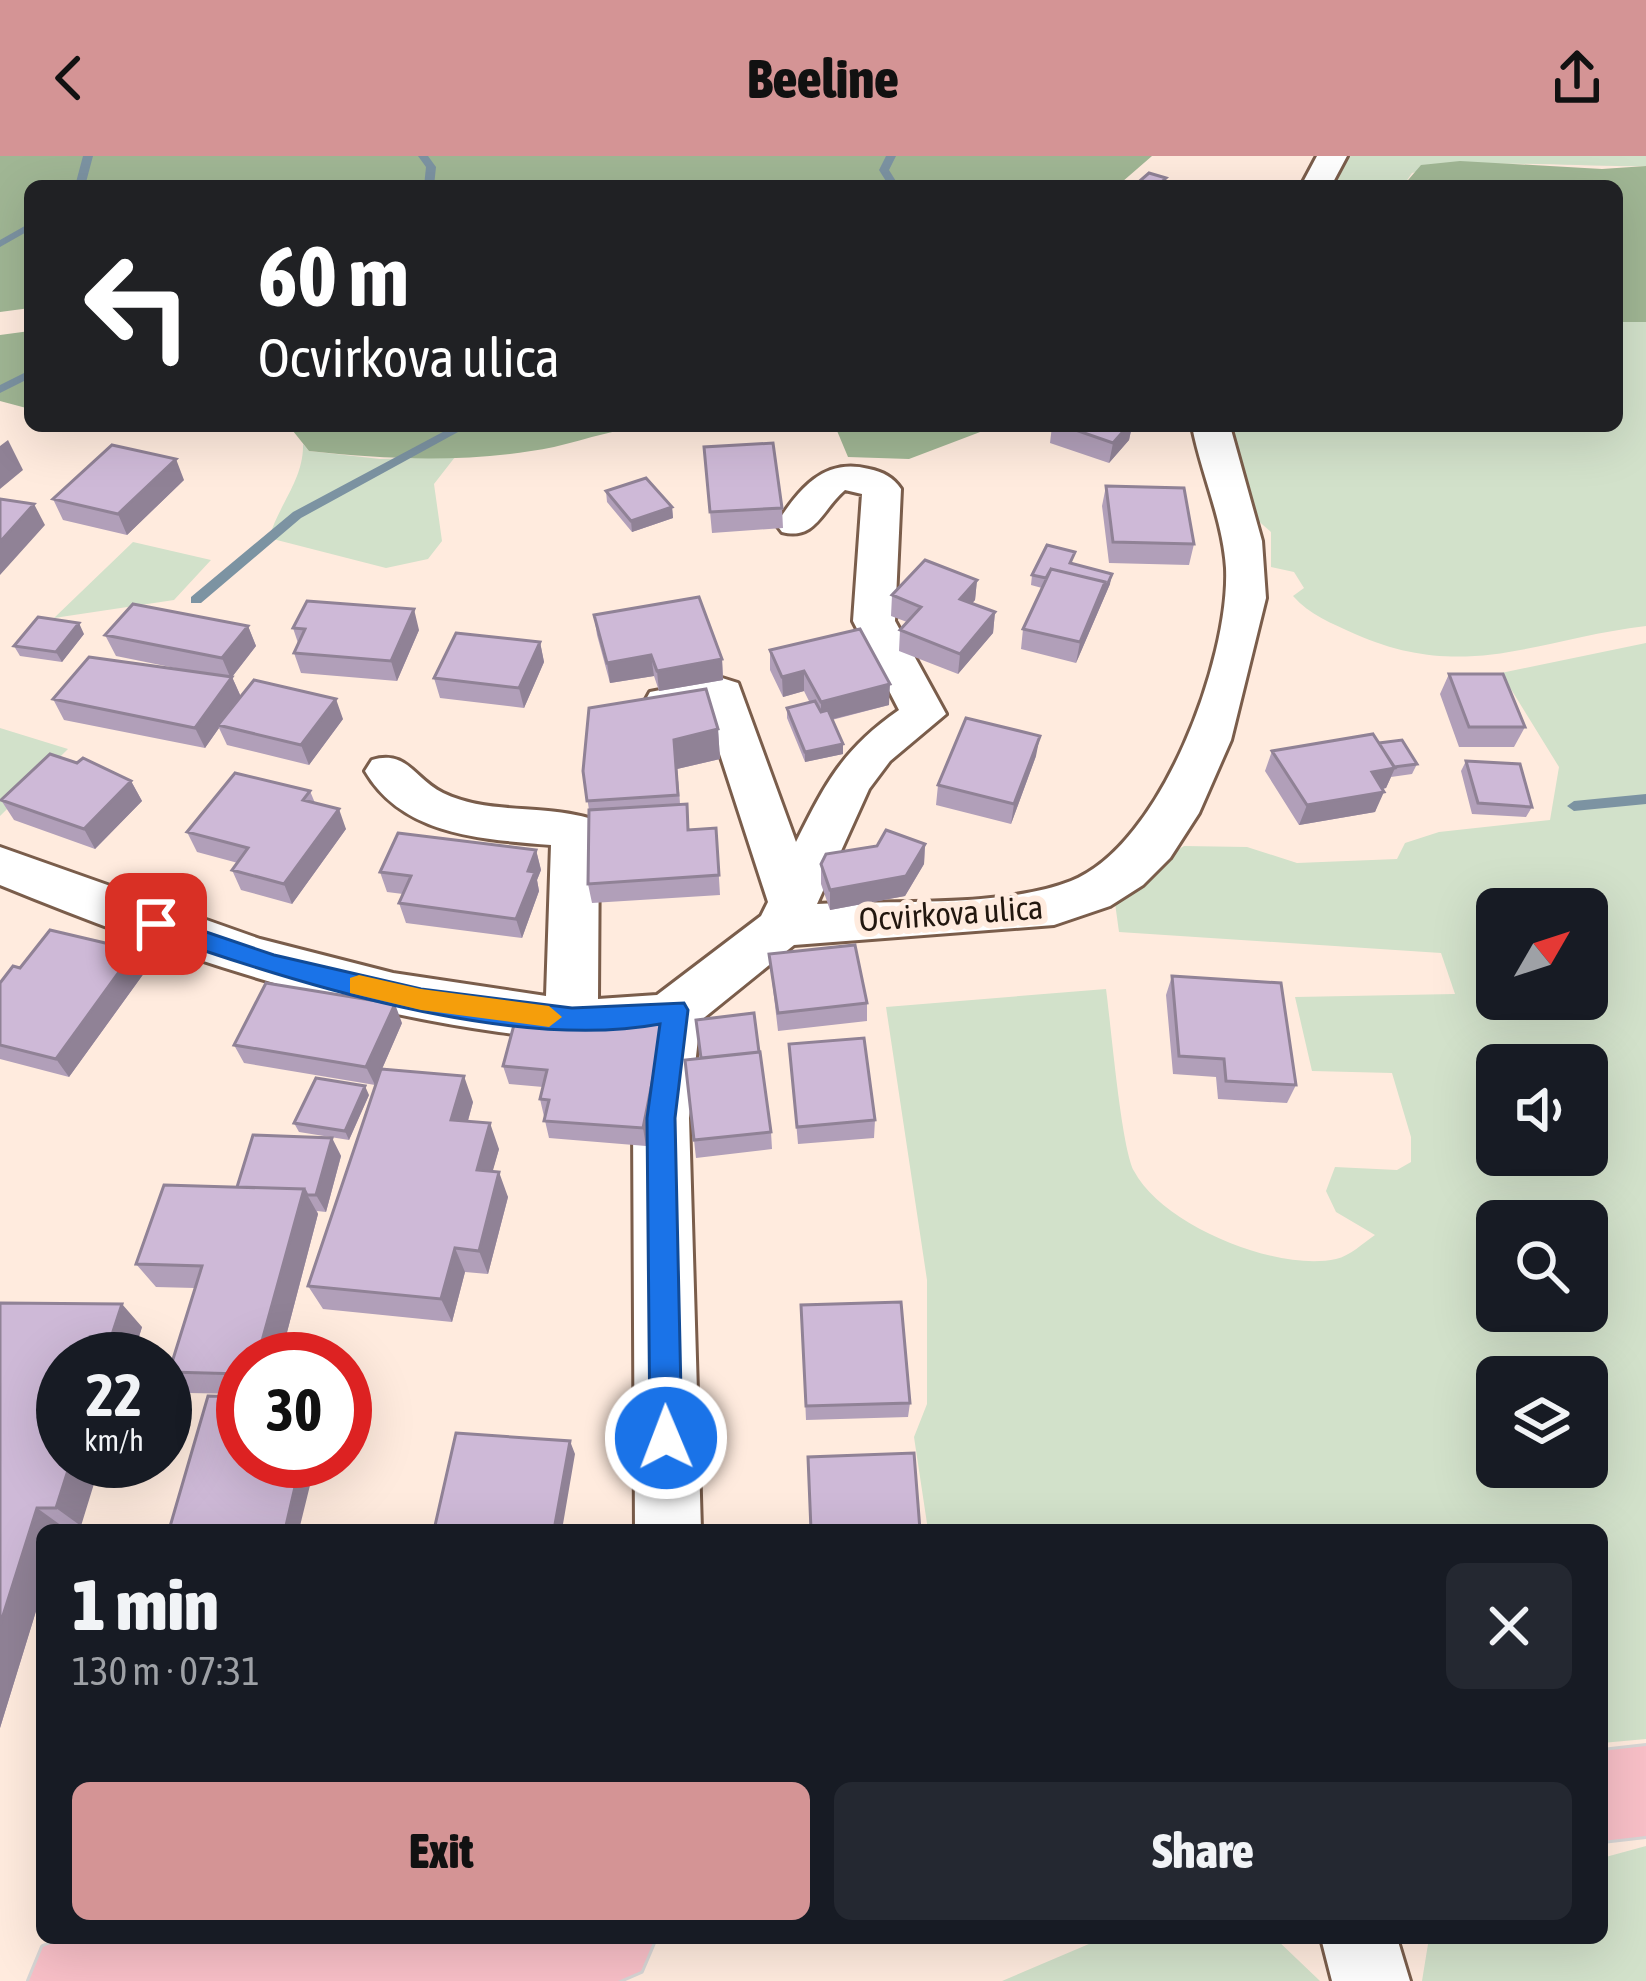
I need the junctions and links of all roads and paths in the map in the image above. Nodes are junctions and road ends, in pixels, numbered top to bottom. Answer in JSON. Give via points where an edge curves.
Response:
{"nodes":[{"id":1,"x":1212,"y":432,"type":"edge"},
{"id":2,"x":796,"y":524,"type":"dead end"},
{"id":3,"x":666,"y":703,"type":"edge"},
{"id":4,"x":388,"y":771,"type":"dead end"},
{"id":5,"x":0,"y":865,"type":"edge"},
{"id":6,"x":787,"y":915,"type":"junction"},
{"id":7,"x":675,"y":1010,"type":"junction"},
{"id":8,"x":572,"y":1019,"type":"junction"},
{"id":9,"x":668,"y":1524,"type":"edge"},
{"id":10,"x":1646,"y":1791,"type":"edge"},
{"id":11,"x":1608,"y":1795,"type":"edge"},
{"id":12,"x":561,"y":1944,"type":"edge"},
{"id":13,"x":1361,"y":1944,"type":"edge"},
{"id":14,"x":77,"y":1981,"type":"edge"},
{"id":15,"x":1371,"y":1981,"type":"edge"}],
"edges":[{"from":1,"to":6,"type":"street","name":"Ocvirkova ulica","via":[[1246,559],[1244,606],[1212,735],[1162,837],[1106,886],[1052,906]]},
{"from":2,"to":6,"type":"street","via":[[820,485],[834,478],[869,479],[882,489],[874,621],[925,714],[874,750],[849,782]]},
{"from":3,"to":6,"type":"street","via":[[722,693]]},
{"from":4,"to":8,"type":"street","via":[[399,790],[438,811],[575,831]]},
{"from":5,"to":8,"type":"street","via":[[272,965],[421,1000]]},
{"from":6,"to":7,"type":"street"},
{"from":7,"to":8,"type":"street"},
{"from":7,"to":9,"type":"street","via":[[661,1118]]},
{"from":10,"to":11,"type":"main road"},
{"from":12,"to":14,"type":"main road"},
{"from":13,"to":15,"type":"street"}]}
